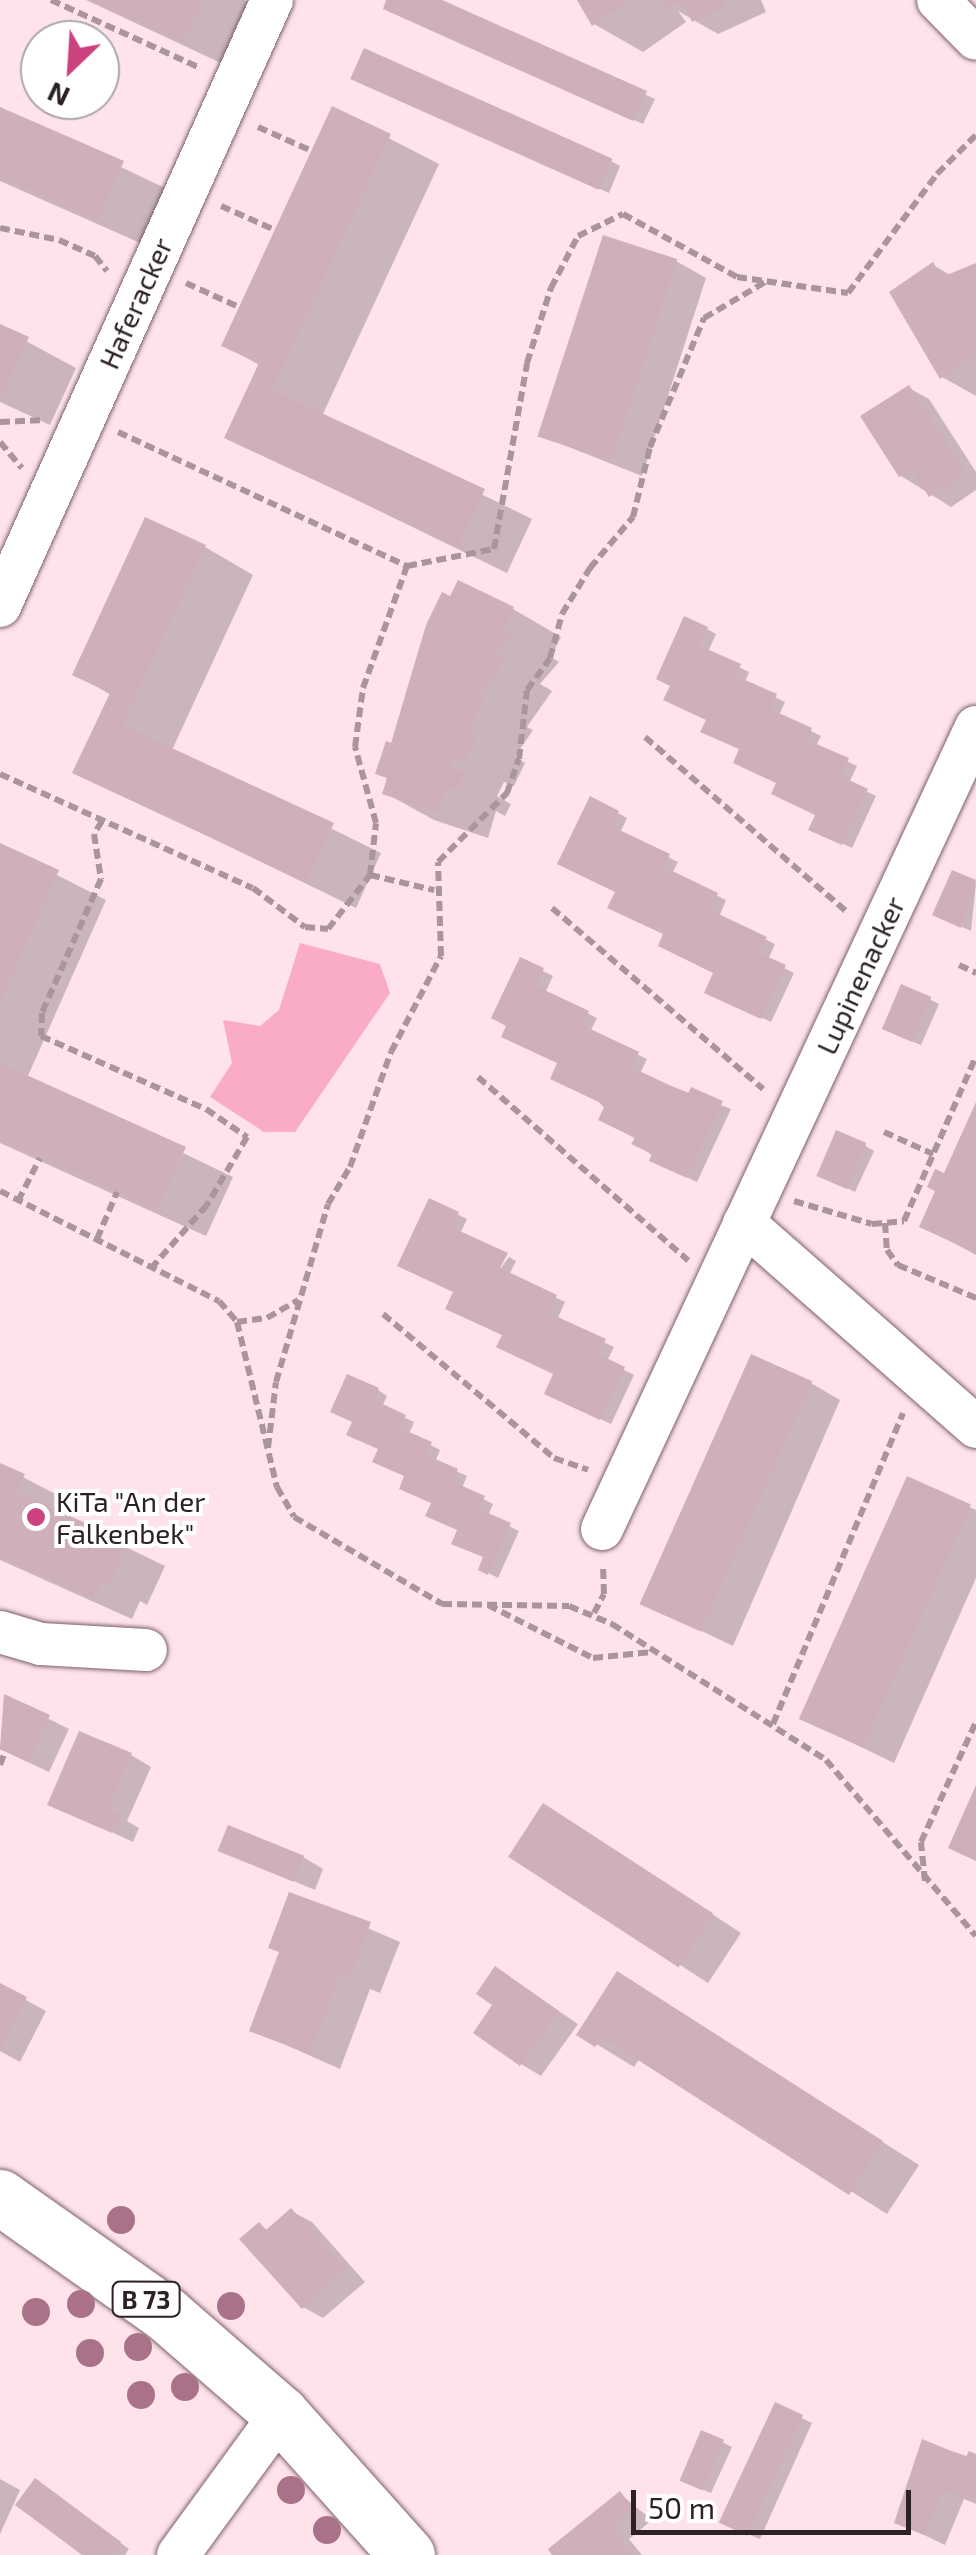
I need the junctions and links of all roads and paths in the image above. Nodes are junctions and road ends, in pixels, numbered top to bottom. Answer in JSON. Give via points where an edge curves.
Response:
{"nodes":[{"id":1,"x":51,"y":0,"type":"edge"},
{"id":2,"x":272,"y":0,"type":"edge"},
{"id":3,"x":938,"y":0,"type":"edge"},
{"id":4,"x":976,"y":39,"type":"edge"},
{"id":5,"x":228,"y":97,"type":"junction"},
{"id":6,"x":976,"y":135,"type":"edge"},
{"id":7,"x":312,"y":151,"type":"dead end"},
{"id":8,"x":186,"y":190,"type":"junction"},
{"id":9,"x":0,"y":228,"type":"edge"},
{"id":10,"x":275,"y":230,"type":"dead end"},
{"id":11,"x":94,"y":256,"type":"dead end"},
{"id":12,"x":151,"y":267,"type":"junction"},
{"id":13,"x":766,"y":281,"type":"junction"},
{"id":14,"x":239,"y":307,"type":"dead end"},
{"id":15,"x":85,"y":417,"type":"junction"},
{"id":16,"x":408,"y":566,"type":"junction"},
{"id":17,"x":0,"y":606,"type":"edge"},
{"id":18,"x":976,"y":727,"type":"edge"},
{"id":19,"x":645,"y":736,"type":"dead end"},
{"id":20,"x":0,"y":774,"type":"edge"},
{"id":21,"x":102,"y":821,"type":"junction"},
{"id":22,"x":370,"y":875,"type":"junction"},
{"id":23,"x":434,"y":890,"type":"junction"},
{"id":24,"x":552,"y":908,"type":"dead end"},
{"id":25,"x":878,"y":938,"type":"junction"},
{"id":26,"x":959,"y":965,"type":"dead end"},
{"id":27,"x":976,"y":973,"type":"edge"},
{"id":28,"x":976,"y":1056,"type":"edge"},
{"id":29,"x":478,"y":1078,"type":"dead end"},
{"id":30,"x":794,"y":1116,"type":"junction"},
{"id":31,"x":884,"y":1132,"type":"dead end"},
{"id":32,"x":933,"y":1154,"type":"junction"},
{"id":33,"x":40,"y":1158,"type":"dead end"},
{"id":34,"x":0,"y":1191,"type":"edge"},
{"id":35,"x":117,"y":1192,"type":"dead end"},
{"id":36,"x":18,"y":1201,"type":"junction"},
{"id":37,"x":752,"y":1207,"type":"junction"},
{"id":38,"x":885,"y":1223,"type":"junction"},
{"id":39,"x":97,"y":1238,"type":"junction"},
{"id":40,"x":153,"y":1266,"type":"junction"},
{"id":41,"x":716,"y":1284,"type":"junction"},
{"id":42,"x":976,"y":1298,"type":"edge"},
{"id":43,"x":299,"y":1300,"type":"junction"},
{"id":44,"x":384,"y":1314,"type":"dead end"},
{"id":45,"x":236,"y":1322,"type":"junction"},
{"id":46,"x":918,"y":1379,"type":"junction"},
{"id":47,"x":976,"y":1427,"type":"edge"},
{"id":48,"x":268,"y":1448,"type":"junction"},
{"id":49,"x":624,"y":1482,"type":"junction"},
{"id":50,"x":602,"y":1529,"type":"joint"},
{"id":51,"x":487,"y":1604,"type":"junction"},
{"id":52,"x":594,"y":1614,"type":"junction"},
{"id":53,"x":0,"y":1632,"type":"edge"},
{"id":54,"x":146,"y":1650,"type":"dead end"},
{"id":55,"x":654,"y":1652,"type":"junction"},
{"id":56,"x":976,"y":1722,"type":"edge"},
{"id":57,"x":773,"y":1724,"type":"junction"},
{"id":58,"x":6,"y":1752,"type":"dead end"},
{"id":59,"x":0,"y":1765,"type":"edge"},
{"id":60,"x":926,"y":1882,"type":"junction"},
{"id":61,"x":976,"y":1936,"type":"edge"},
{"id":62,"x":0,"y":2197,"type":"edge"},
{"id":63,"x":281,"y":2414,"type":"junction"},
{"id":64,"x":178,"y":2555,"type":"edge"},
{"id":65,"x":407,"y":2555,"type":"edge"}],
"edges":[{"from":1,"to":5,"type":"path"},
{"from":2,"to":5,"type":"street","name":"Haferacker"},
{"from":3,"to":4,"type":"street"},
{"from":5,"to":7,"type":"path"},
{"from":5,"to":8,"type":"street","name":"Haferacker"},
{"from":6,"to":13,"type":"path","via":[[937,174],[848,293]]},
{"from":8,"to":10,"type":"path"},
{"from":8,"to":12,"type":"street","name":"Haferacker"},
{"from":9,"to":11,"type":"path","via":[[59,240]]},
{"from":12,"to":14,"type":"path"},
{"from":12,"to":15,"type":"street","name":"Haferacker"},
{"from":13,"to":16,"type":"path","via":[[736,277],[623,214],[578,236],[526,363],[494,549]]},
{"from":13,"to":23,"type":"path","via":[[704,318],[650,447],[633,517],[580,583],[562,614],[550,658],[526,690],[507,793],[438,862]]},
{"from":15,"to":16,"type":"path"},
{"from":15,"to":17,"type":"street","name":"Haferacker"},
{"from":16,"to":22,"type":"path","via":[[363,688],[355,748],[376,823]]},
{"from":18,"to":25,"type":"street","name":"Lupinenacker"},
{"from":19,"to":25,"type":"path"},
{"from":20,"to":21,"type":"path"},
{"from":21,"to":22,"type":"path","via":[[253,888],[305,927],[328,929]]},
{"from":21,"to":40,"type":"path","via":[[94,834],[101,879],[42,1012],[41,1036],[206,1108],[247,1136],[207,1206]]},
{"from":22,"to":23,"type":"path"},
{"from":23,"to":43,"type":"path","via":[[441,956],[391,1052],[350,1166],[328,1204]]},
{"from":24,"to":30,"type":"path"},
{"from":25,"to":30,"type":"street","name":"Lupinenacker"},
{"from":26,"to":27,"type":"path"},
{"from":28,"to":32,"type":"path"},
{"from":29,"to":41,"type":"path"},
{"from":30,"to":37,"type":"street","name":"Lupinenacker"},
{"from":31,"to":32,"type":"path"},
{"from":32,"to":38,"type":"path","via":[[904,1220]]},
{"from":33,"to":36,"type":"path"},
{"from":34,"to":36,"type":"path"},
{"from":35,"to":39,"type":"path"},
{"from":36,"to":39,"type":"path"},
{"from":37,"to":38,"type":"path"},
{"from":37,"to":41,"type":"street","name":"Lupinenacker"},
{"from":37,"to":46,"type":"street"},
{"from":38,"to":42,"type":"path","via":[[887,1250],[898,1265]]},
{"from":39,"to":40,"type":"path"},
{"from":40,"to":45,"type":"path","via":[[200,1288]]},
{"from":41,"to":49,"type":"street","name":"Lupinenacker"},
{"from":43,"to":45,"type":"path","via":[[266,1318]]},
{"from":43,"to":48,"type":"path","via":[[276,1382]]},
{"from":44,"to":49,"type":"path","via":[[554,1458]]},
{"from":45,"to":48,"type":"path"},
{"from":46,"to":47,"type":"street"},
{"from":46,"to":57,"type":"path"},
{"from":48,"to":51,"type":"path","via":[[284,1505],[308,1528],[442,1604]]},
{"from":49,"to":50,"type":"street","name":"Lupinenacker"},
{"from":50,"to":52,"type":"path","via":[[604,1594]]},
{"from":51,"to":52,"type":"path","via":[[570,1606]]},
{"from":51,"to":55,"type":"path","via":[[593,1658]]},
{"from":52,"to":55,"type":"path"},
{"from":53,"to":54,"type":"street","via":[[41,1644]]},
{"from":55,"to":57,"type":"path"},
{"from":56,"to":60,"type":"path","via":[[922,1842]]},
{"from":57,"to":60,"type":"path","via":[[843,1776]]},
{"from":58,"to":59,"type":"path"},
{"from":60,"to":61,"type":"path"},
{"from":62,"to":63,"type":"main road","number":"B 73","via":[[166,2314]]},
{"from":63,"to":64,"type":"street"},
{"from":63,"to":65,"type":"main road","number":"B 73"}]}
